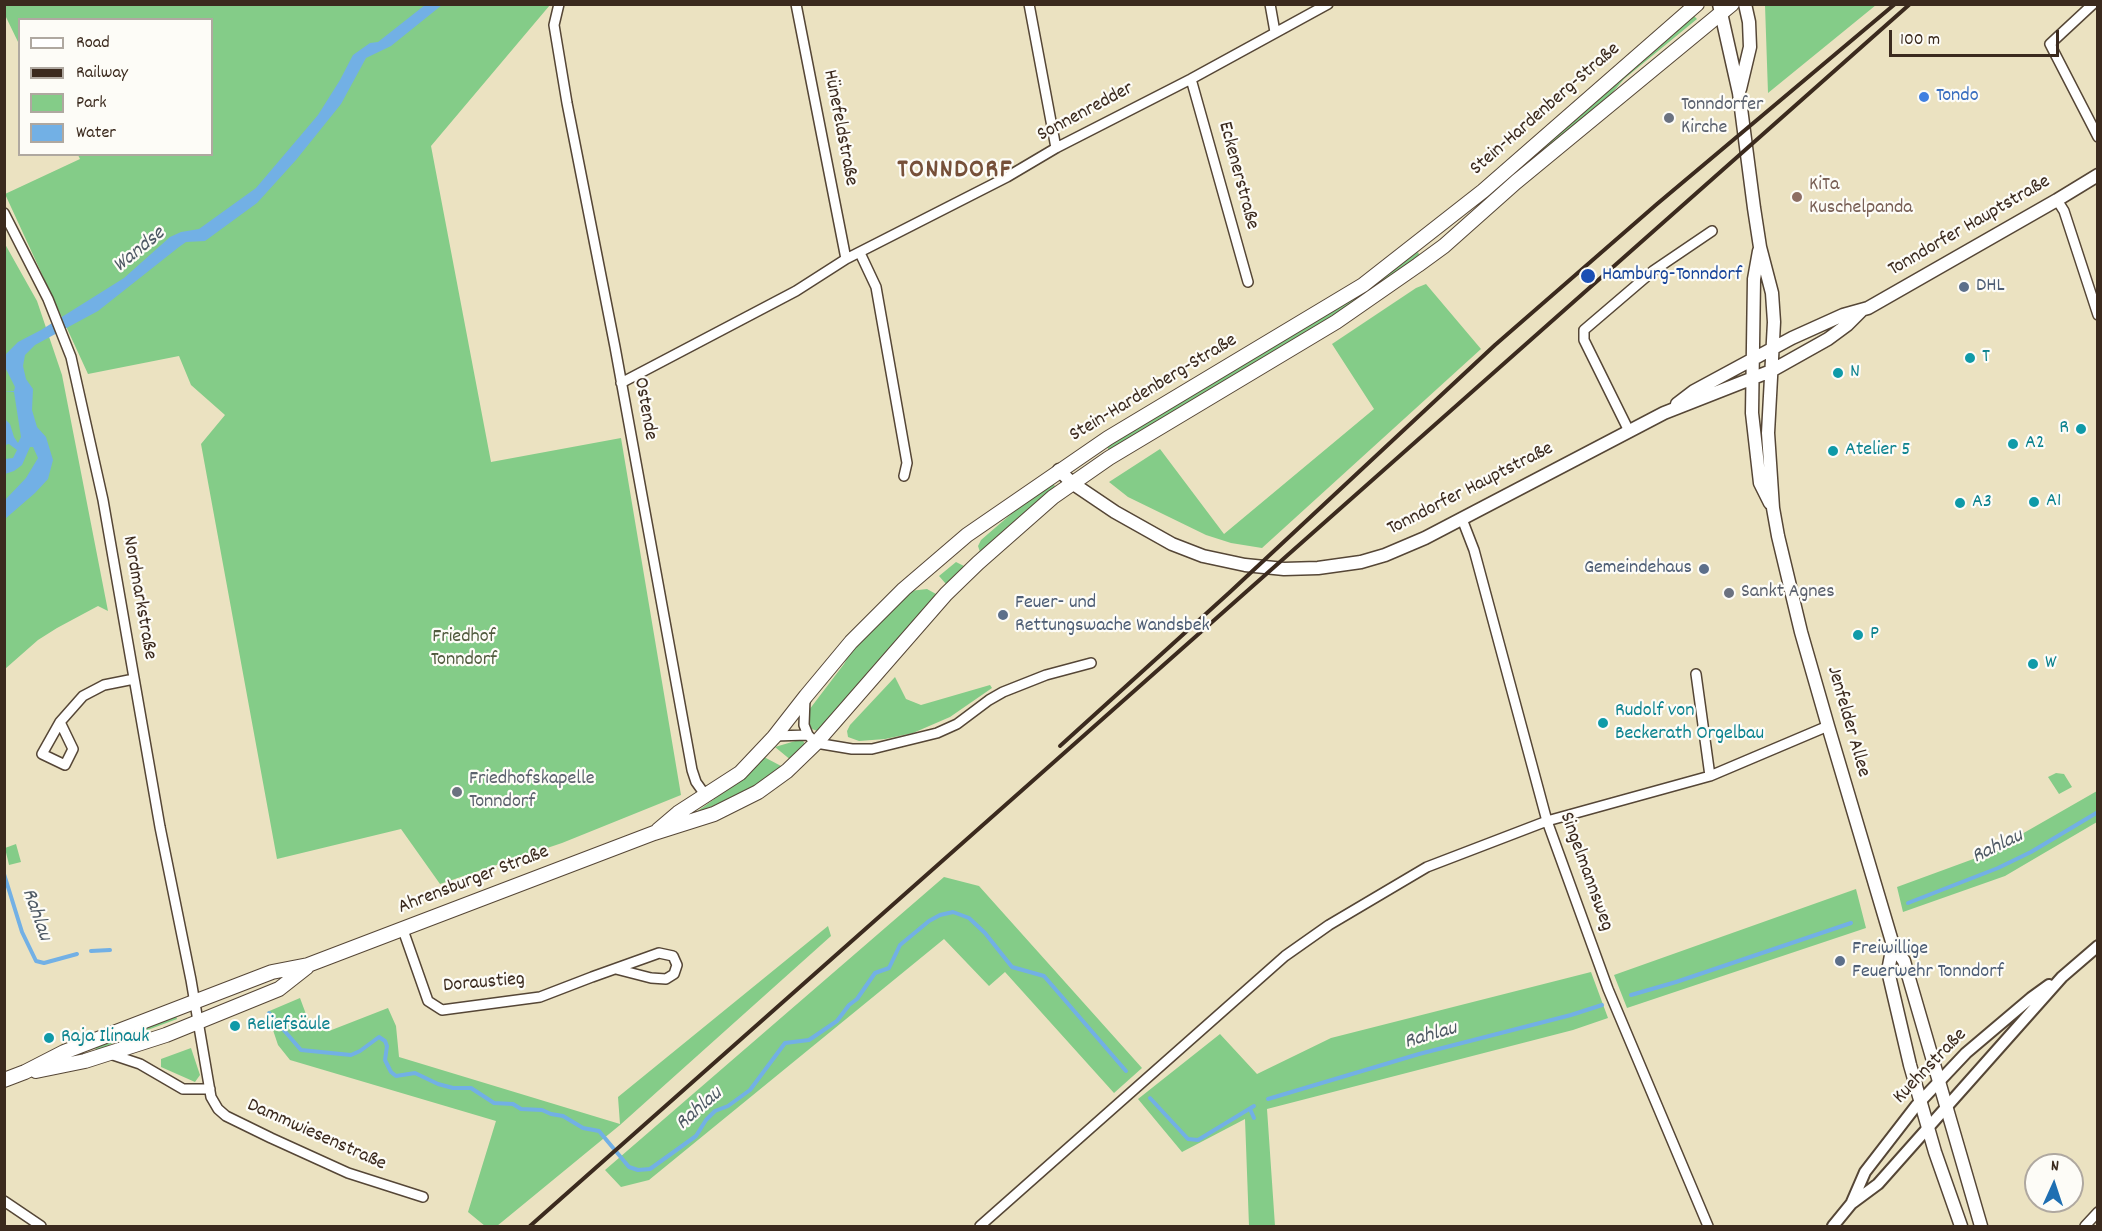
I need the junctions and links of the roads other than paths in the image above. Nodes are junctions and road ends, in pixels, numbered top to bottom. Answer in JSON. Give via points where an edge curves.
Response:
{"nodes":[{"id":1,"x":559,"y":4,"type":"edge"},
{"id":2,"x":796,"y":4,"type":"edge"},
{"id":3,"x":1029,"y":4,"type":"edge"},
{"id":4,"x":1270,"y":4,"type":"edge"},
{"id":5,"x":1328,"y":4,"type":"edge"},
{"id":6,"x":1697,"y":4,"type":"edge"},
{"id":7,"x":1732,"y":4,"type":"edge"},
{"id":8,"x":1745,"y":4,"type":"edge"},
{"id":9,"x":2093,"y":4,"type":"edge"},
{"id":10,"x":1720,"y":9,"type":"edge"},
{"id":11,"x":1275,"y":32,"type":"junction"},
{"id":12,"x":1191,"y":79,"type":"junction"},
{"id":13,"x":1739,"y":93,"type":"junction"},
{"id":14,"x":2097,"y":137,"type":"edge"},
{"id":15,"x":1056,"y":148,"type":"junction"},
{"id":16,"x":2097,"y":175,"type":"edge"},
{"id":17,"x":2057,"y":200,"type":"junction"},
{"id":18,"x":4,"y":213,"type":"edge"},
{"id":19,"x":1712,"y":231,"type":"dead end"},
{"id":20,"x":1760,"y":247,"type":"junction"},
{"id":21,"x":860,"y":253,"type":"junction"},
{"id":22,"x":846,"y":259,"type":"junction"},
{"id":23,"x":1248,"y":282,"type":"dead end"},
{"id":24,"x":1861,"y":311,"type":"junction"},
{"id":25,"x":2097,"y":315,"type":"edge"},
{"id":26,"x":1772,"y":348,"type":"junction"},
{"id":27,"x":1755,"y":359,"type":"junction"},
{"id":28,"x":1771,"y":371,"type":"junction"},
{"id":29,"x":1753,"y":378,"type":"junction"},
{"id":30,"x":621,"y":383,"type":"junction"},
{"id":31,"x":1664,"y":413,"type":"junction"},
{"id":32,"x":1629,"y":431,"type":"junction"},
{"id":33,"x":1059,"y":470,"type":"junction"},
{"id":34,"x":904,"y":476,"type":"dead end"},
{"id":35,"x":1072,"y":483,"type":"junction"},
{"id":36,"x":1773,"y":508,"type":"junction"},
{"id":37,"x":1462,"y":519,"type":"junction"},
{"id":38,"x":1090,"y":663,"type":"dead end"},
{"id":39,"x":1696,"y":674,"type":"dead end"},
{"id":40,"x":134,"y":679,"type":"junction"},
{"id":41,"x":806,"y":696,"type":"junction"},
{"id":42,"x":60,"y":722,"type":"dead end"},
{"id":43,"x":1828,"y":726,"type":"junction"},
{"id":44,"x":774,"y":736,"type":"junction"},
{"id":45,"x":812,"y":739,"type":"junction"},
{"id":46,"x":1710,"y":776,"type":"junction"},
{"id":47,"x":706,"y":796,"type":"junction"},
{"id":48,"x":1547,"y":821,"type":"junction"},
{"id":49,"x":654,"y":833,"type":"junction"},
{"id":50,"x":403,"y":930,"type":"junction"},
{"id":51,"x":1893,"y":945,"type":"junction"},
{"id":52,"x":2097,"y":946,"type":"edge"},
{"id":53,"x":308,"y":965,"type":"junction"},
{"id":54,"x":616,"y":969,"type":"junction"},
{"id":55,"x":2062,"y":977,"type":"junction"},
{"id":56,"x":195,"y":1002,"type":"junction"},
{"id":57,"x":199,"y":1022,"type":"junction"},
{"id":58,"x":109,"y":1054,"type":"junction"},
{"id":59,"x":25,"y":1072,"type":"junction"},
{"id":60,"x":4,"y":1080,"type":"edge"},
{"id":61,"x":1938,"y":1083,"type":"junction"},
{"id":62,"x":210,"y":1089,"type":"junction"},
{"id":63,"x":1921,"y":1101,"type":"junction"},
{"id":64,"x":1945,"y":1107,"type":"junction"},
{"id":65,"x":1928,"y":1127,"type":"junction"},
{"id":66,"x":423,"y":1197,"type":"dead end"},
{"id":67,"x":4,"y":1201,"type":"edge"},
{"id":68,"x":1851,"y":1204,"type":"junction"},
{"id":69,"x":2097,"y":1212,"type":"edge"},
{"id":70,"x":41,"y":1227,"type":"edge"},
{"id":71,"x":980,"y":1227,"type":"edge"},
{"id":72,"x":1708,"y":1227,"type":"edge"},
{"id":73,"x":1833,"y":1227,"type":"edge"},
{"id":74,"x":1961,"y":1227,"type":"edge"},
{"id":75,"x":1981,"y":1227,"type":"edge"},
{"id":76,"x":2085,"y":1227,"type":"edge"}],
"edges":[{"from":1,"to":30,"type":"street","name":"Ostende","via":[[554,25]]},
{"from":2,"to":22,"type":"street","name":"Hünefeldstraße"},
{"from":3,"to":15,"type":"street"},
{"from":4,"to":11,"type":"street"},
{"from":5,"to":11,"type":"street","name":"Sonnenredder"},
{"from":6,"to":33,"type":"main road","name":"Stein-Hardenberg-Straße","via":[[1484,191],[1363,285]]},
{"from":7,"to":10,"type":"main road","name":"Stein-Hardenberg-Straße"},
{"from":8,"to":13,"type":"main road","via":[[1750,47]]},
{"from":9,"to":14,"type":"street","via":[[2050,44]]},
{"from":10,"to":13,"type":"main road"},
{"from":10,"to":35,"type":"main road","name":"Stein-Hardenberg-Straße","via":[[1444,246],[1336,322]]},
{"from":11,"to":12,"type":"street","name":"Sonnenredder"},
{"from":12,"to":15,"type":"street","name":"Sonnenredder"},
{"from":12,"to":23,"type":"street","name":"Eckenerstraße"},
{"from":13,"to":20,"type":"main road"},
{"from":15,"to":21,"type":"street","name":"Sonnenredder"},
{"from":16,"to":17,"type":"main road","name":"Tonndorfer Hauptstraße"},
{"from":17,"to":24,"type":"main road","name":"Tonndorfer Hauptstraße"},
{"from":17,"to":25,"type":"street"},
{"from":18,"to":40,"type":"street","name":"Nordmarkstraße","via":[[48,299],[71,357]]},
{"from":19,"to":32,"type":"street","via":[[1653,271],[1584,330],[1584,340]]},
{"from":20,"to":26,"type":"main road","name":"Jenfelder Allee","via":[[1772,293]]},
{"from":20,"to":27,"type":"main road","name":"Jenfelder Allee","via":[[1755,279]]},
{"from":21,"to":22,"type":"street","name":"Sonnenredder"},
{"from":21,"to":34,"type":"street","via":[[876,286],[907,463]]},
{"from":22,"to":30,"type":"street","name":"Sonnenredder","via":[[796,291]]},
{"from":24,"to":26,"type":"main road","name":"Tonndorfer Hauptstraße","via":[[1843,315]]},
{"from":24,"to":28,"type":"main road","name":"Tonndorfer Hauptstraße","via":[[1828,339]]},
{"from":26,"to":27,"type":"main road","name":"Tonndorfer Hauptstraße"},
{"from":26,"to":28,"type":"main road","name":"Jenfelder Allee"},
{"from":27,"to":29,"type":"main road","name":"Jenfelder Allee"},
{"from":27,"to":31,"type":"main road","name":"Tonndorfer Hauptstraße","via":[[1694,391]]},
{"from":28,"to":29,"type":"main road","name":"Tonndorfer Hauptstraße"},
{"from":28,"to":36,"type":"main road","name":"Jenfelder Allee","via":[[1768,433]]},
{"from":29,"to":31,"type":"main road","name":"Tonndorfer Hauptstraße"},
{"from":29,"to":36,"type":"main road","name":"Jenfelder Allee","via":[[1760,483]]},
{"from":30,"to":47,"type":"street","name":"Ostende","via":[[692,770]]},
{"from":31,"to":32,"type":"main road","name":"Tonndorfer Hauptstraße"},
{"from":32,"to":37,"type":"main road","name":"Tonndorfer Hauptstraße"},
{"from":33,"to":35,"type":"main road","name":"Tonndorfer Hauptstraße"},
{"from":33,"to":41,"type":"main road","name":"Stein-Hardenberg-Straße","via":[[937,560],[851,642]]},
{"from":35,"to":37,"type":"main road","name":"Tonndorfer Hauptstraße","via":[[1172,544],[1203,556],[1259,567],[1318,568],[1361,562]]},
{"from":35,"to":45,"type":"main road","name":"Stein-Hardenberg-Straße","via":[[1015,529],[946,594]]},
{"from":36,"to":43,"type":"main road","name":"Jenfelder Allee","via":[[1801,632]]},
{"from":37,"to":48,"type":"street","name":"Singelmannsweg","via":[[1474,550]]},
{"from":38,"to":45,"type":"street","via":[[1003,692],[937,733],[872,749],[852,749]]},
{"from":39,"to":46,"type":"street"},
{"from":40,"to":42,"type":"street","via":[[104,685],[83,696]]},
{"from":40,"to":56,"type":"street","name":"Nordmarkstraße"},
{"from":41,"to":44,"type":"main road","name":"Stein-Hardenberg-Straße"},
{"from":41,"to":45,"type":"street","via":[[804,725]]},
{"from":43,"to":46,"type":"street"},
{"from":43,"to":51,"type":"main road","name":"Jenfelder Allee"},
{"from":44,"to":45,"type":"street"},
{"from":44,"to":47,"type":"main road","name":"Stein-Hardenberg-Straße","via":[[740,772]]},
{"from":45,"to":49,"type":"main road","via":[[787,771],[758,792],[714,814]]},
{"from":46,"to":48,"type":"street"},
{"from":47,"to":49,"type":"main road","name":"Stein-Hardenberg-Straße"},
{"from":48,"to":71,"type":"street","via":[[1427,867],[1285,956]]},
{"from":48,"to":72,"type":"street","name":"Singelmannsweg","via":[[1608,989]]},
{"from":49,"to":50,"type":"main road","name":"Ahrensburger Straße"},
{"from":50,"to":53,"type":"main road","name":"Ahrensburger Straße"},
{"from":50,"to":54,"type":"street","name":"Doraustieg","via":[[428,1001],[442,1010],[540,997]]},
{"from":51,"to":61,"type":"main road","name":"Jenfelder Allee","via":[[1904,961]]},
{"from":51,"to":63,"type":"main road","name":"Jenfelder Allee","via":[[1888,971]]},
{"from":52,"to":55,"type":"street","name":"Kuehnstraße"},
{"from":53,"to":56,"type":"main road","name":"Ahrensburger Straße","via":[[272,972]]},
{"from":53,"to":57,"type":"main road","name":"Ahrensburger Straße","via":[[279,989]]},
{"from":54,"to":54,"type":"street","name":"Doraustieg","via":[[664,953],[676,958],[678,966],[666,979]]},
{"from":55,"to":61,"type":"street","name":"Kuehnstraße","via":[[1966,1053]]},
{"from":55,"to":64,"type":"street","name":"Kuehnstraße"},
{"from":56,"to":57,"type":"street","name":"Nordmarkstraße"},
{"from":56,"to":59,"type":"main road","name":"Ahrensburger Straße","via":[[64,1052]]},
{"from":57,"to":58,"type":"main road","name":"Ahrensburger Straße"},
{"from":57,"to":62,"type":"street","name":"Dammwiesenstraße"},
{"from":58,"to":59,"type":"main road","name":"Ahrensburger Straße"},
{"from":58,"to":62,"type":"street","via":[[140,1064],[183,1089]]},
{"from":59,"to":60,"type":"main road","name":"Ahrensburger Straße"},
{"from":61,"to":63,"type":"street","name":"Kuehnstraße"},
{"from":61,"to":64,"type":"main road","name":"Jenfelder Allee"},
{"from":62,"to":66,"type":"street","name":"Dammwiesenstraße","via":[[214,1103],[226,1116],[348,1173]]},
{"from":63,"to":65,"type":"main road","name":"Jenfelder Allee"},
{"from":63,"to":68,"type":"street","name":"Kuehnstraße","via":[[1865,1172]]},
{"from":64,"to":65,"type":"street","name":"Kuehnstraße"},
{"from":64,"to":75,"type":"main road","name":"Jenfelder Allee"},
{"from":65,"to":68,"type":"street","name":"Kuehnstraße","via":[[1878,1184]]},
{"from":65,"to":74,"type":"main road","name":"Jenfelder Allee"},
{"from":67,"to":70,"type":"street"},
{"from":68,"to":73,"type":"street","name":"Kuehnstraße"},
{"from":69,"to":76,"type":"street"}]}
